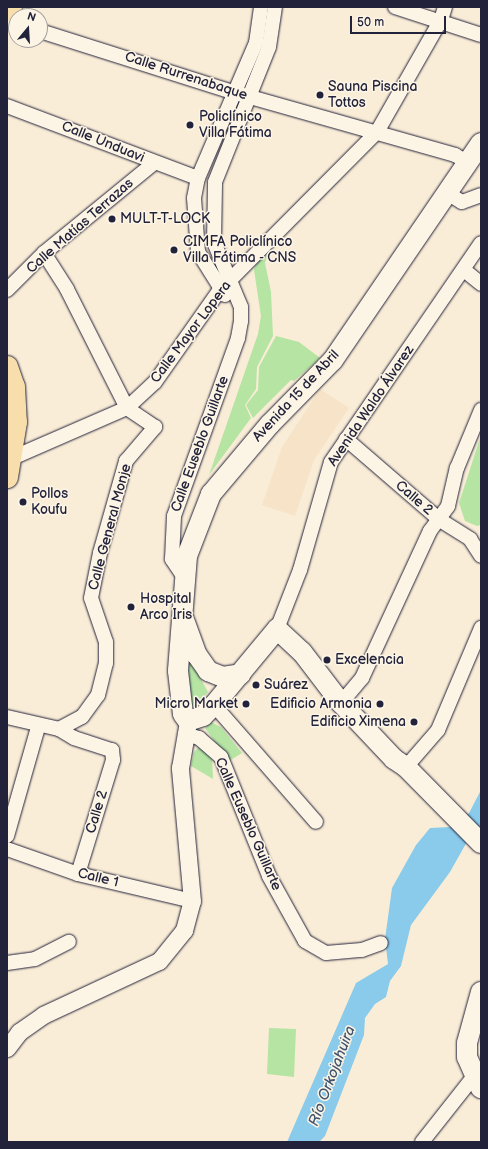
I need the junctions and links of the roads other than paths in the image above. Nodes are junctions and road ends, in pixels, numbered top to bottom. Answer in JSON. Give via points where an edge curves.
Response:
{"nodes":[{"id":1,"x":11,"y":7,"type":"edge"},
{"id":2,"x":261,"y":7,"type":"edge"},
{"id":3,"x":275,"y":7,"type":"edge"},
{"id":4,"x":395,"y":7,"type":"edge"},
{"id":5,"x":7,"y":10,"type":"edge"},
{"id":6,"x":443,"y":14,"type":"edge"},
{"id":7,"x":48,"y":34,"type":"edge"},
{"id":8,"x":481,"y":35,"type":"edge"},
{"id":9,"x":236,"y":93,"type":"junction"},
{"id":10,"x":251,"y":97,"type":"junction"},
{"id":11,"x":7,"y":106,"type":"edge"},
{"id":12,"x":377,"y":132,"type":"junction"},
{"id":13,"x":481,"y":143,"type":"edge"},
{"id":14,"x":469,"y":162,"type":"junction"},
{"id":15,"x":154,"y":163,"type":"junction"},
{"id":16,"x":198,"y":178,"type":"junction"},
{"id":17,"x":449,"y":194,"type":"junction"},
{"id":18,"x":481,"y":195,"type":"edge"},
{"id":19,"x":481,"y":243,"type":"edge"},
{"id":20,"x":44,"y":253,"type":"junction"},
{"id":21,"x":464,"y":270,"type":"junction"},
{"id":22,"x":230,"y":280,"type":"junction"},
{"id":23,"x":481,"y":284,"type":"edge"},
{"id":24,"x":7,"y":290,"type":"edge"},
{"id":25,"x":219,"y":291,"type":"junction"},
{"id":26,"x":240,"y":307,"type":"junction"},
{"id":27,"x":7,"y":367,"type":"edge"},
{"id":28,"x":127,"y":408,"type":"junction"},
{"id":29,"x":481,"y":410,"type":"edge"},
{"id":30,"x":346,"y":439,"type":"junction"},
{"id":31,"x":10,"y":467,"type":"edge"},
{"id":32,"x":440,"y":520,"type":"junction"},
{"id":33,"x":476,"y":538,"type":"edge"},
{"id":34,"x":481,"y":556,"type":"edge"},
{"id":35,"x":184,"y":577,"type":"junction"},
{"id":36,"x":184,"y":620,"type":"junction"},
{"id":37,"x":481,"y":628,"type":"edge"},
{"id":38,"x":277,"y":629,"type":"junction"},
{"id":39,"x":241,"y":674,"type":"junction"},
{"id":40,"x":341,"y":703,"type":"junction"},
{"id":41,"x":214,"y":705,"type":"junction"},
{"id":42,"x":7,"y":717,"type":"edge"},
{"id":43,"x":38,"y":727,"type":"junction"},
{"id":44,"x":187,"y":728,"type":"junction"},
{"id":45,"x":59,"y":729,"type":"junction"},
{"id":46,"x":406,"y":767,"type":"junction"},
{"id":47,"x":316,"y":822,"type":"dead end"},
{"id":48,"x":7,"y":836,"type":"edge"},
{"id":49,"x":481,"y":843,"type":"edge"},
{"id":50,"x":7,"y":849,"type":"edge"},
{"id":51,"x":78,"y":874,"type":"junction"},
{"id":52,"x":192,"y":901,"type":"junction"},
{"id":53,"x":69,"y":942,"type":"dead end"},
{"id":54,"x":381,"y":943,"type":"dead end"},
{"id":55,"x":7,"y":963,"type":"edge"},
{"id":56,"x":481,"y":992,"type":"edge"},
{"id":57,"x":7,"y":1048,"type":"edge"},
{"id":58,"x":478,"y":1081,"type":"edge"},
{"id":59,"x":422,"y":1142,"type":"edge"}],
"edges":[{"from":1,"to":5,"type":"main road"},
{"from":2,"to":9,"type":"street","via":[[256,43]]},
{"from":3,"to":10,"type":"street","name":"Calle Euseblo Guillarte","via":[[269,47]]},
{"from":4,"to":6,"type":"street"},
{"from":6,"to":8,"type":"street"},
{"from":6,"to":12,"type":"street","name":"Calle Mayor Lopera"},
{"from":7,"to":9,"type":"street","name":"Calle Rurrenabaque"},
{"from":9,"to":10,"type":"street","name":"Calle Rurrenabaque"},
{"from":9,"to":16,"type":"street"},
{"from":10,"to":12,"type":"street","name":"Calle Rurrenabaque"},
{"from":10,"to":22,"type":"street","name":"Calle Euseblo Guillarte","via":[[215,182],[212,200],[214,242],[218,260]]},
{"from":11,"to":15,"type":"street","name":"Calle Unduavi"},
{"from":12,"to":14,"type":"street","name":"Calle Rurrenabaque"},
{"from":12,"to":22,"type":"street","name":"Calle Mayor Lopera"},
{"from":13,"to":14,"type":"main road","name":"Avenida 15 de Abril"},
{"from":14,"to":17,"type":"main road","name":"Avenida 15 de Abril"},
{"from":15,"to":16,"type":"street","name":"Calle Unduavi"},
{"from":15,"to":20,"type":"street","name":"Calle Matías Terrazas"},
{"from":16,"to":25,"type":"street","via":[[194,225],[198,252]]},
{"from":17,"to":18,"type":"street","via":[[462,202]]},
{"from":17,"to":35,"type":"main road","name":"Avenida 15 de Abril","via":[[333,360],[255,439],[211,494],[193,535]]},
{"from":19,"to":21,"type":"street","name":"Avenida Waldo Álvarez"},
{"from":20,"to":24,"type":"street","name":"Calle Matías Terrazas"},
{"from":20,"to":28,"type":"street","name":"Calle General Monje","via":[[67,289]]},
{"from":21,"to":23,"type":"street"},
{"from":21,"to":30,"type":"street","name":"Avenida Waldo Álvarez"},
{"from":22,"to":25,"type":"street","name":"Calle Mayor Lopera"},
{"from":22,"to":26,"type":"street","name":"Calle Euseblo Guillarte"},
{"from":25,"to":26,"type":"street"},
{"from":25,"to":28,"type":"street","name":"Calle Mayor Lopera","via":[[172,360]]},
{"from":26,"to":35,"type":"street","name":"Calle Euseblo Guillarte","via":[[238,338],[174,516],[172,559]]},
{"from":27,"to":31,"type":"main road","via":[[15,401]]},
{"from":28,"to":31,"type":"street","name":"Calle Mayor Lopera"},
{"from":28,"to":45,"type":"street","name":"Calle General Monje","via":[[155,427],[126,461],[100,553],[91,598],[106,642],[104,678],[98,695],[82,717]]},
{"from":29,"to":32,"type":"street","via":[[457,468],[448,506]]},
{"from":30,"to":32,"type":"street","name":"Calle 2"},
{"from":30,"to":38,"type":"street","name":"Avenida Waldo Álvarez","via":[[331,462],[300,570]]},
{"from":32,"to":33,"type":"street","name":"Calle 2"},
{"from":32,"to":40,"type":"street","via":[[430,531],[362,678]]},
{"from":33,"to":34,"type":"street","name":"Calle 2"},
{"from":35,"to":36,"type":"main road"},
{"from":36,"to":39,"type":"main road","via":[[196,655],[208,671],[223,677]]},
{"from":36,"to":44,"type":"main road","via":[[178,671]]},
{"from":37,"to":46,"type":"street","via":[[438,730]]},
{"from":38,"to":39,"type":"main road"},
{"from":38,"to":40,"type":"main road","via":[[302,652]]},
{"from":39,"to":41,"type":"main road"},
{"from":40,"to":46,"type":"main road","via":[[394,759]]},
{"from":41,"to":44,"type":"main road"},
{"from":41,"to":47,"type":"street"},
{"from":42,"to":43,"type":"street"},
{"from":43,"to":45,"type":"street"},
{"from":43,"to":48,"type":"street"},
{"from":44,"to":52,"type":"street","via":[[180,768]]},
{"from":44,"to":54,"type":"street","name":"Calle Euseblo Guillarte","via":[[221,757],[269,876],[305,941],[326,953],[362,950]]},
{"from":45,"to":51,"type":"street","name":"Calle 2","via":[[74,738],[112,750],[113,760]]},
{"from":46,"to":49,"type":"main road"},
{"from":50,"to":51,"type":"street","name":"Calle 1"},
{"from":51,"to":52,"type":"street","name":"Calle 1"},
{"from":52,"to":57,"type":"street","via":[[184,930],[159,961],[43,1015],[19,1032]]},
{"from":53,"to":55,"type":"street","via":[[35,959]]},
{"from":56,"to":58,"type":"main road","via":[[467,1043],[467,1057]]},
{"from":58,"to":59,"type":"street"}]}
